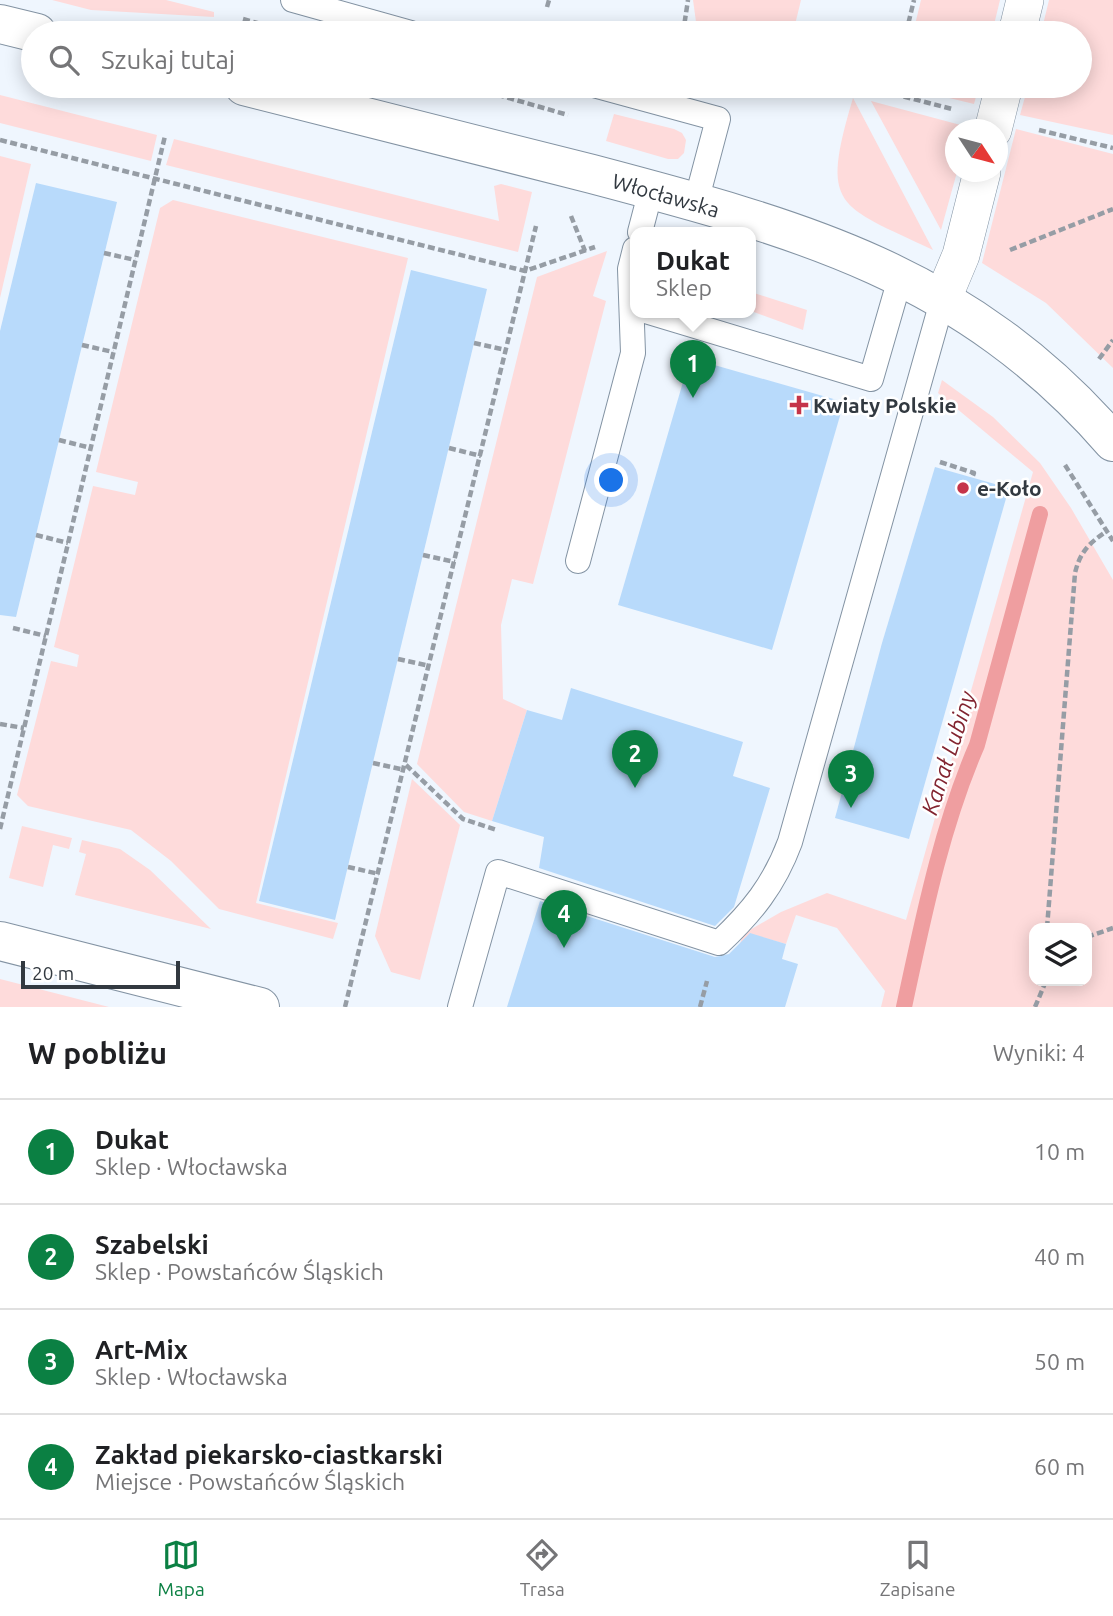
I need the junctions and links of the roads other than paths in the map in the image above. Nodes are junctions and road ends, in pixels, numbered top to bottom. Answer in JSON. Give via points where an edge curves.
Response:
{"nodes":[{"id":1,"x":293,"y":0,"type":"edge"},
{"id":2,"x":1025,"y":0,"type":"edge"},
{"id":3,"x":368,"y":21,"type":"edge"},
{"id":4,"x":1020,"y":21,"type":"edge"},
{"id":5,"x":0,"y":24,"type":"edge"},
{"id":6,"x":21,"y":29,"type":"edge"},
{"id":7,"x":291,"y":98,"type":"edge"},
{"id":8,"x":641,"y":98,"type":"edge"},
{"id":9,"x":979,"y":182,"type":"edge"},
{"id":10,"x":651,"y":190,"type":"junction"},
{"id":11,"x":696,"y":202,"type":"junction"},
{"id":12,"x":641,"y":227,"type":"edge"},
{"id":13,"x":901,"y":275,"type":"junction"},
{"id":14,"x":943,"y":298,"type":"junction"},
{"id":15,"x":638,"y":318,"type":"edge"},
{"id":16,"x":669,"y":318,"type":"edge"},
{"id":17,"x":1113,"y":442,"type":"edge"},
{"id":18,"x":578,"y":561,"type":"dead end"},
{"id":19,"x":0,"y":941,"type":"edge"},
{"id":20,"x":260,"y":1007,"type":"edge"},
{"id":21,"x":460,"y":1007,"type":"edge"}],
"edges":[{"from":1,"to":3,"type":"lane"},
{"from":2,"to":4,"type":"street"},
{"from":5,"to":6,"type":"street"},
{"from":7,"to":10,"type":"street","name":"Włocławska"},
{"from":8,"to":11,"type":"lane","via":[[718,119]]},
{"from":9,"to":14,"type":"street","via":[[961,255]]},
{"from":10,"to":11,"type":"street","name":"Włocławska"},
{"from":10,"to":12,"type":"lane"},
{"from":11,"to":13,"type":"street","name":"Włocławska","via":[[825,243]]},
{"from":13,"to":14,"type":"street","name":"Włocławska"},
{"from":13,"to":16,"type":"lane","via":[[871,379]]},
{"from":14,"to":17,"type":"street","name":"Włocławska","via":[[1051,378]]},
{"from":14,"to":21,"type":"lane","via":[[790,842],[753,911],[719,943],[498,872]]},
{"from":15,"to":18,"type":"lane","via":[[633,353]]},
{"from":19,"to":20,"type":"street"}]}
